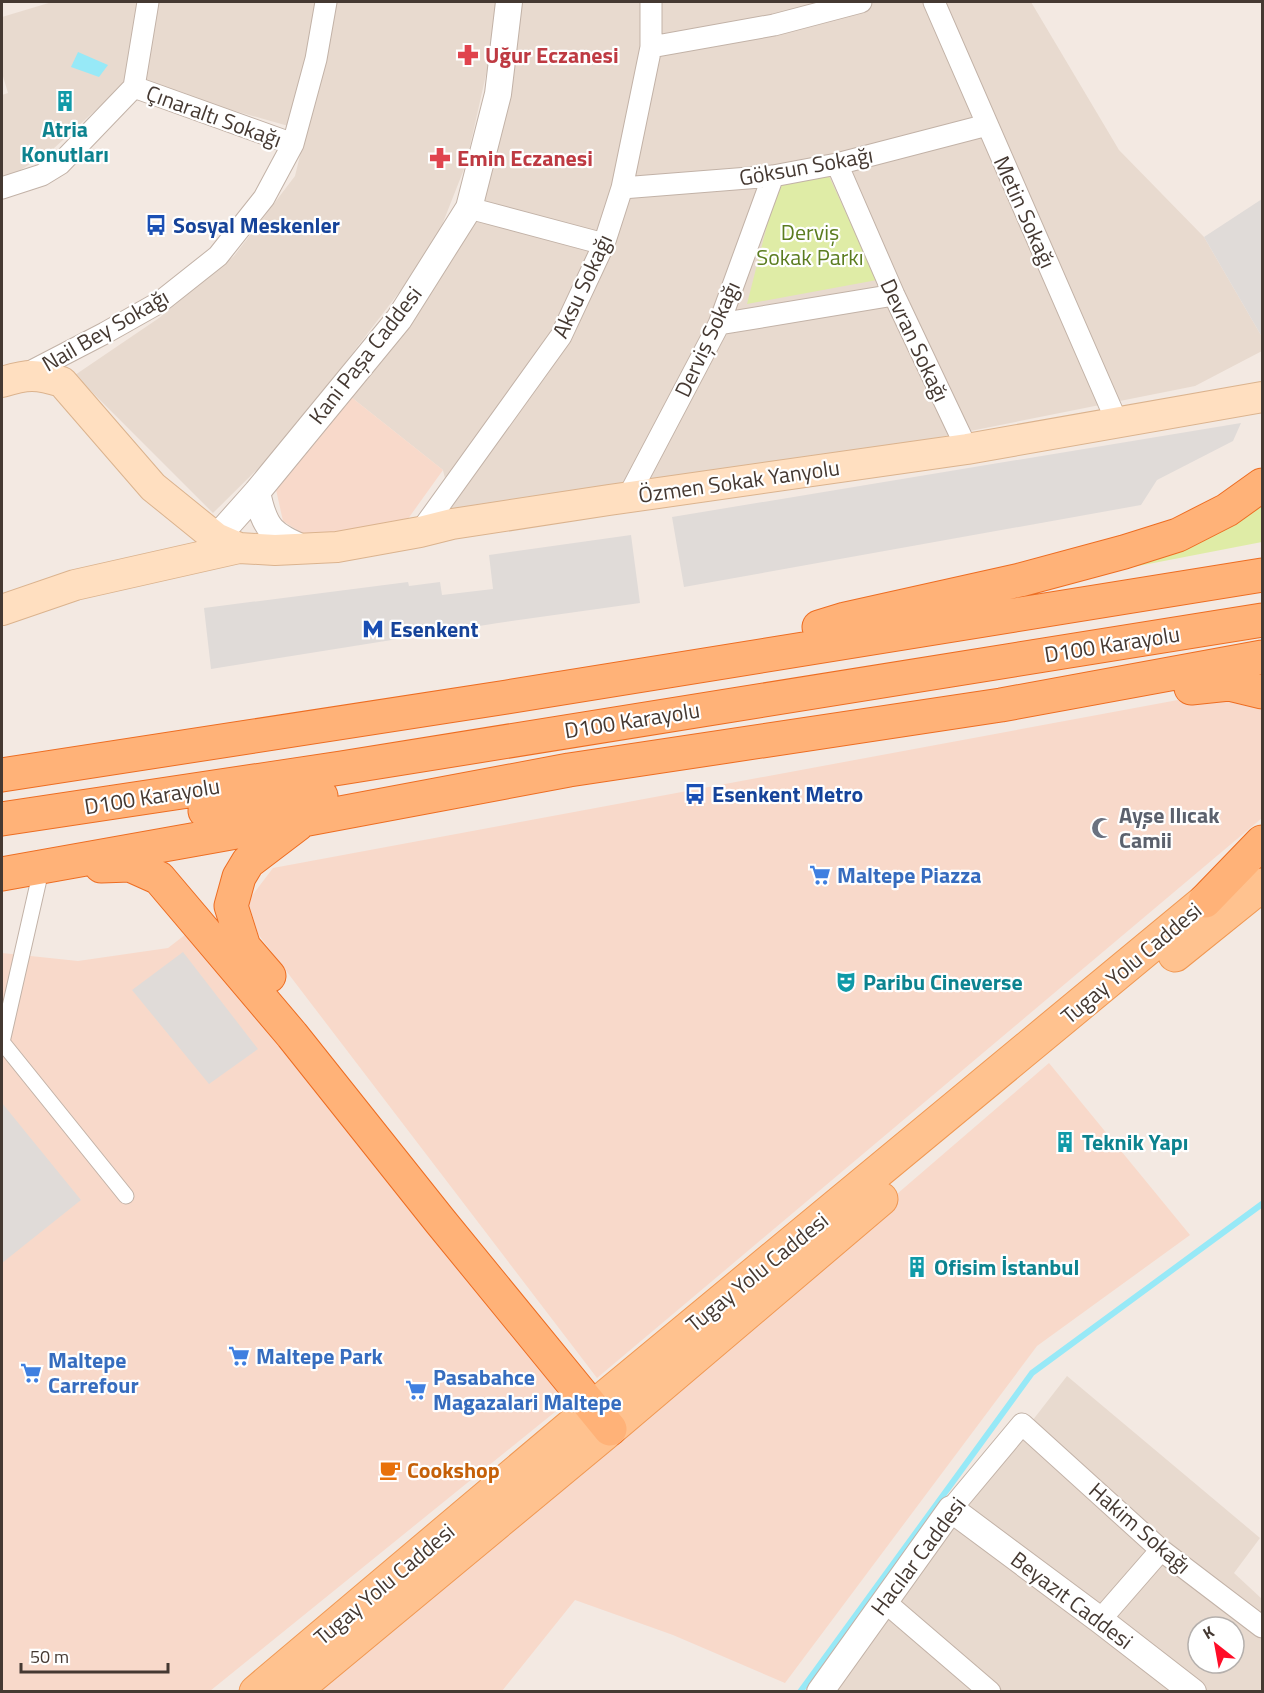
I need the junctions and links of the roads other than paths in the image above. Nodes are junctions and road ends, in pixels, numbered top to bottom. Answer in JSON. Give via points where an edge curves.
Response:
{"nodes":[{"id":1,"x":148,"y":2,"type":"edge"},
{"id":2,"x":326,"y":2,"type":"edge"},
{"id":3,"x":509,"y":2,"type":"edge"},
{"id":4,"x":651,"y":2,"type":"edge"},
{"id":5,"x":861,"y":2,"type":"edge"},
{"id":6,"x":934,"y":2,"type":"edge"},
{"id":7,"x":651,"y":47,"type":"junction"},
{"id":8,"x":134,"y":87,"type":"junction"},
{"id":9,"x":987,"y":125,"type":"junction"},
{"id":10,"x":293,"y":144,"type":"junction"},
{"id":11,"x":837,"y":164,"type":"junction"},
{"id":12,"x":773,"y":176,"type":"junction"},
{"id":13,"x":2,"y":188,"type":"edge"},
{"id":14,"x":622,"y":188,"type":"junction"},
{"id":15,"x":469,"y":208,"type":"junction"},
{"id":16,"x":603,"y":244,"type":"junction"},
{"id":17,"x":894,"y":295,"type":"junction"},
{"id":18,"x":719,"y":324,"type":"junction"},
{"id":19,"x":13,"y":379,"type":"edge"},
{"id":20,"x":1263,"y":397,"type":"edge"},
{"id":21,"x":1117,"y":422,"type":"junction"},
{"id":22,"x":967,"y":449,"type":"junction"},
{"id":23,"x":1263,"y":484,"type":"edge"},
{"id":24,"x":256,"y":492,"type":"junction"},
{"id":25,"x":628,"y":497,"type":"junction"},
{"id":26,"x":420,"y":532,"type":"junction"},
{"id":27,"x":227,"y":543,"type":"junction"},
{"id":28,"x":307,"y":550,"type":"junction"},
{"id":29,"x":1263,"y":575,"type":"edge"},
{"id":30,"x":2,"y":610,"type":"edge"},
{"id":31,"x":1263,"y":620,"type":"edge"},
{"id":32,"x":1263,"y":658,"type":"edge"},
{"id":33,"x":680,"y":668,"type":"junction"},
{"id":34,"x":1263,"y":692,"type":"edge"},
{"id":35,"x":1001,"y":705,"type":"junction"},
{"id":36,"x":569,"y":770,"type":"junction"},
{"id":37,"x":2,"y":775,"type":"edge"},
{"id":38,"x":2,"y":819,"type":"edge"},
{"id":39,"x":303,"y":820,"type":"junction"},
{"id":40,"x":1263,"y":842,"type":"edge"},
{"id":41,"x":1263,"y":860,"type":"edge"},
{"id":42,"x":42,"y":866,"type":"junction"},
{"id":43,"x":2,"y":874,"type":"edge"},
{"id":44,"x":1263,"y":885,"type":"edge"},
{"id":45,"x":1205,"y":901,"type":"junction"},
{"id":46,"x":126,"y":1196,"type":"dead end"},
{"id":47,"x":609,"y":1412,"type":"junction"},
{"id":48,"x":1022,"y":1424,"type":"joint"},
{"id":49,"x":951,"y":1509,"type":"junction"},
{"id":50,"x":1161,"y":1550,"type":"junction"},
{"id":51,"x":884,"y":1601,"type":"junction"},
{"id":52,"x":1100,"y":1620,"type":"junction"},
{"id":53,"x":1263,"y":1627,"type":"edge"},
{"id":54,"x":256,"y":1692,"type":"edge"},
{"id":55,"x":292,"y":1692,"type":"edge"},
{"id":56,"x":820,"y":1692,"type":"edge"},
{"id":57,"x":990,"y":1692,"type":"edge"},
{"id":58,"x":1193,"y":1692,"type":"edge"}],
"edges":[{"from":1,"to":8,"type":"street","name":"Çınaraltı Sokağı"},
{"from":2,"to":10,"type":"street","name":"Nail Bey Sokağı","via":[[316,59]]},
{"from":3,"to":15,"type":"street","name":"Kani Paşa Caddesi","via":[[498,94]]},
{"from":4,"to":7,"type":"street","name":"Aksu Sokağı"},
{"from":5,"to":7,"type":"street","via":[[774,25]]},
{"from":6,"to":9,"type":"street","name":"Metin Sokağı"},
{"from":7,"to":14,"type":"street","name":"Aksu Sokağı"},
{"from":8,"to":10,"type":"street","name":"Çınaraltı Sokağı"},
{"from":8,"to":13,"type":"street","name":"Çınaraltı Sokağı","via":[[60,164],[42,175]]},
{"from":9,"to":11,"type":"street","name":"Göksun Sokağı"},
{"from":9,"to":21,"type":"street","name":"Metin Sokağı"},
{"from":10,"to":19,"type":"street","name":"Nail Bey Sokağı","via":[[264,198],[218,256],[160,302]]},
{"from":11,"to":12,"type":"street","name":"Göksun Sokağı"},
{"from":11,"to":17,"type":"street","name":"Devran Sokağı"},
{"from":12,"to":14,"type":"street","name":"Göksun Sokağı"},
{"from":12,"to":18,"type":"street","name":"Derviş Sokağı"},
{"from":14,"to":16,"type":"street","name":"Aksu Sokağı"},
{"from":15,"to":16,"type":"street"},
{"from":15,"to":24,"type":"street","name":"Kani Paşa Caddesi","via":[[399,319]]},
{"from":16,"to":26,"type":"street","name":"Aksu Sokağı","via":[[561,336]]},
{"from":17,"to":18,"type":"street"},
{"from":17,"to":22,"type":"street","name":"Devran Sokağı"},
{"from":18,"to":25,"type":"street","name":"Derviş Sokağı"},
{"from":19,"to":27,"type":"main road","via":[[42,375],[62,382],[153,488]]},
{"from":20,"to":21,"type":"main road","name":"Özmen Sokak Yanyolu"},
{"from":21,"to":22,"type":"main road","name":"Özmen Sokak Yanyolu"},
{"from":22,"to":25,"type":"main road","name":"Özmen Sokak Yanyolu"},
{"from":23,"to":33,"type":"highway","via":[[1227,510],[1178,536],[1020,580],[845,620]]},
{"from":24,"to":27,"type":"street","name":"Kani Paşa Caddesi"},
{"from":24,"to":28,"type":"street","via":[[269,526],[279,537]]},
{"from":25,"to":26,"type":"main road","name":"Özmen Sokak Yanyolu"},
{"from":26,"to":28,"type":"main road","name":"Özmen Sokak Yanyolu"},
{"from":27,"to":28,"type":"main road","name":"Özmen Sokak Yanyolu"},
{"from":27,"to":30,"type":"main road","name":"Özmen Sokak Yanyolu","via":[[75,585]]},
{"from":29,"to":33,"type":"highway","name":"D100 Karayolu"},
{"from":31,"to":38,"type":"highway","name":"D100 Karayolu"},
{"from":32,"to":35,"type":"highway"},
{"from":33,"to":37,"type":"highway","name":"D100 Karayolu"},
{"from":34,"to":35,"type":"highway","via":[[1229,684]]},
{"from":35,"to":36,"type":"highway"},
{"from":36,"to":38,"type":"highway","via":[[190,813]]},
{"from":36,"to":39,"type":"highway"},
{"from":39,"to":42,"type":"highway"},
{"from":39,"to":47,"type":"highway","via":[[248,862],[239,877],[231,906],[244,947]]},
{"from":40,"to":45,"type":"highway"},
{"from":41,"to":45,"type":"main road","name":"Tugay Yolu Caddesi"},
{"from":42,"to":43,"type":"highway"},
{"from":42,"to":46,"type":"street","via":[[2,1042]]},
{"from":42,"to":47,"type":"highway","via":[[130,865],[159,878],[292,1035],[440,1221]]},
{"from":44,"to":47,"type":"main road","name":"Tugay Yolu Caddesi"},
{"from":45,"to":47,"type":"main road","name":"Tugay Yolu Caddesi"},
{"from":47,"to":54,"type":"main road","name":"Tugay Yolu Caddesi"},
{"from":47,"to":55,"type":"main road","name":"Tugay Yolu Caddesi"},
{"from":48,"to":49,"type":"street","name":"Hacılar Caddesi"},
{"from":48,"to":50,"type":"street","name":"Hakim Sokağı"},
{"from":49,"to":51,"type":"street","name":"Hacılar Caddesi"},
{"from":49,"to":52,"type":"street","name":"Beyazıt Caddesi"},
{"from":50,"to":52,"type":"street"},
{"from":50,"to":53,"type":"street","name":"Hakim Sokağı"},
{"from":51,"to":56,"type":"street","name":"Hacılar Caddesi"},
{"from":51,"to":57,"type":"street"},
{"from":52,"to":58,"type":"street","name":"Beyazıt Caddesi"}]}
